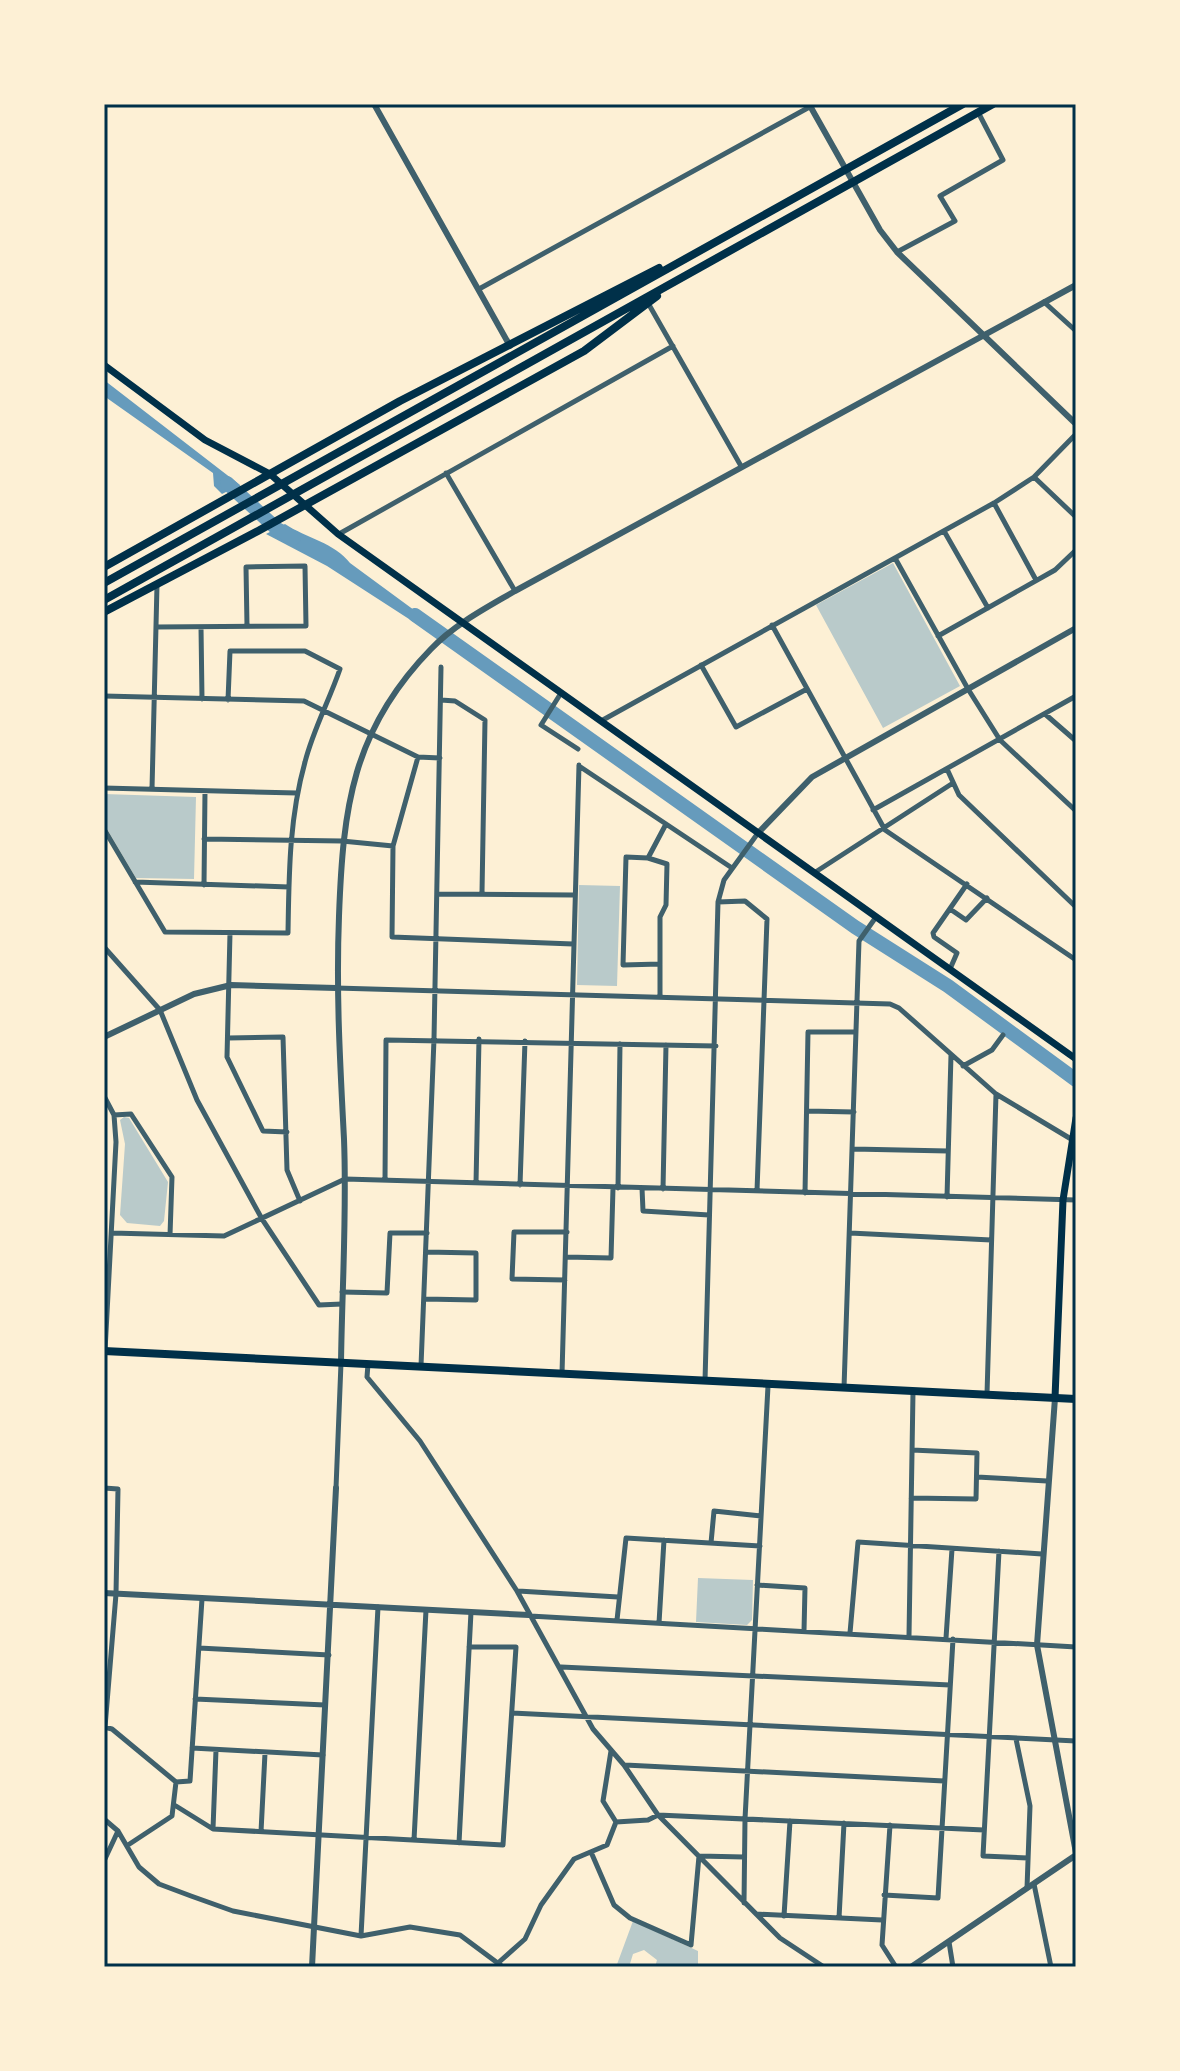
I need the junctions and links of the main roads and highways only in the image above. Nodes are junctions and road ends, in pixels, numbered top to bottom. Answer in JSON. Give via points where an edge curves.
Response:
{"nodes":[{"id":1,"x":963,"y":104,"type":"edge"},
{"id":2,"x":993,"y":104,"type":"edge"},
{"id":3,"x":701,"y":249,"type":"junction"},
{"id":4,"x":683,"y":277,"type":"junction"},
{"id":5,"x":104,"y":365,"type":"edge"},
{"id":6,"x":270,"y":474,"type":"junction"},
{"id":7,"x":304,"y":503,"type":"junction"},
{"id":8,"x":104,"y":567,"type":"edge"},
{"id":9,"x":104,"y":583,"type":"edge"},
{"id":10,"x":104,"y":600,"type":"edge"},
{"id":11,"x":104,"y":612,"type":"edge"},
{"id":12,"x":1076,"y":1059,"type":"edge"},
{"id":13,"x":1076,"y":1118,"type":"edge"},
{"id":14,"x":1074,"y":1141,"type":"edge"},
{"id":15,"x":104,"y":1351,"type":"edge"},
{"id":16,"x":1055,"y":1398,"type":"junction"},
{"id":17,"x":1076,"y":1399,"type":"edge"}],
"edges":[{"from":1,"to":3,"type":"main road"},
{"from":2,"to":4,"type":"main road"},
{"from":3,"to":6,"type":"main road","via":[[635,278]]},
{"from":3,"to":9,"type":"main road"},
{"from":4,"to":7,"type":"main road","via":[[584,351]]},
{"from":4,"to":10,"type":"main road"},
{"from":5,"to":6,"type":"main road","via":[[205,440]]},
{"from":6,"to":7,"type":"main road"},
{"from":6,"to":8,"type":"main road"},
{"from":7,"to":11,"type":"main road"},
{"from":7,"to":12,"type":"main road","via":[[338,534]]},
{"from":13,"to":14,"type":"main road"},
{"from":14,"to":16,"type":"main road","via":[[1063,1200]]},
{"from":15,"to":16,"type":"main road"},
{"from":16,"to":17,"type":"main road"}]}
